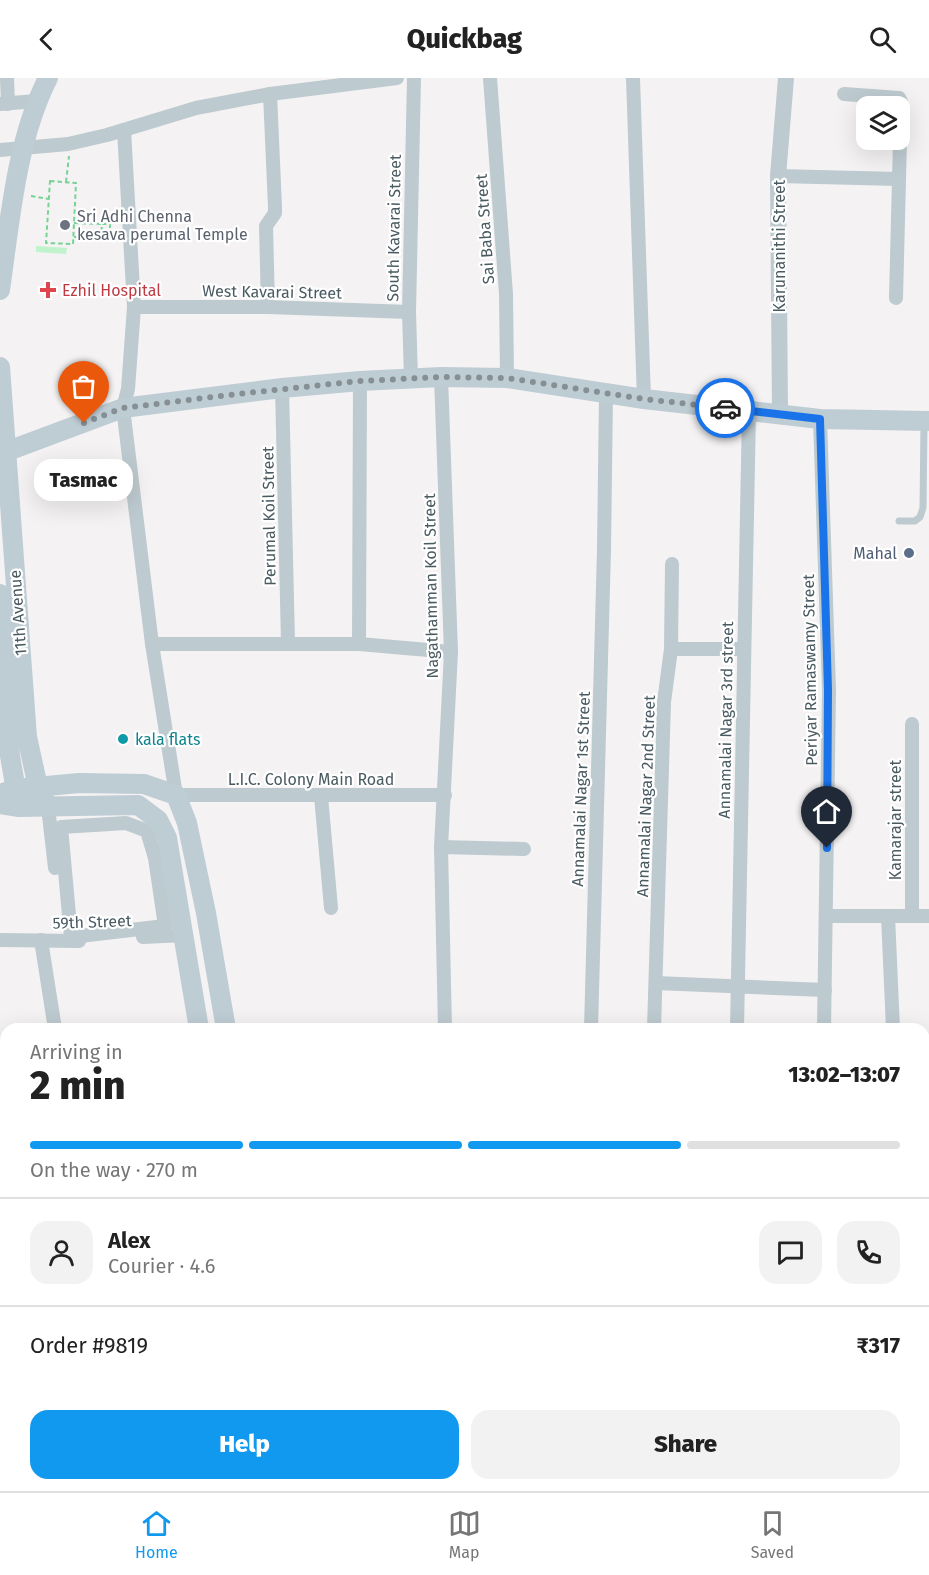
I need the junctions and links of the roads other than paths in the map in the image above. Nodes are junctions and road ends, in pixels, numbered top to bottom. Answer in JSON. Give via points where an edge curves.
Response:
{"nodes":[{"id":1,"x":7,"y":78,"type":"edge"},
{"id":2,"x":48,"y":78,"type":"edge"},
{"id":3,"x":397,"y":78,"type":"edge"},
{"id":4,"x":414,"y":78,"type":"edge"},
{"id":5,"x":490,"y":78,"type":"edge"},
{"id":6,"x":633,"y":78,"type":"edge"},
{"id":7,"x":786,"y":78,"type":"edge"},
{"id":8,"x":312,"y":83,"type":"edge"},
{"id":9,"x":270,"y":94,"type":"junction"},
{"id":10,"x":844,"y":94,"type":"dead end"},
{"id":11,"x":872,"y":96,"type":"edge"},
{"id":12,"x":36,"y":101,"type":"junction"},
{"id":13,"x":4,"y":104,"type":"edge"},
{"id":14,"x":124,"y":130,"type":"junction"},
{"id":15,"x":23,"y":148,"type":"junction"},
{"id":16,"x":0,"y":150,"type":"edge"},
{"id":17,"x":899,"y":150,"type":"edge"},
{"id":18,"x":778,"y":176,"type":"junction"},
{"id":19,"x":898,"y":179,"type":"junction"},
{"id":20,"x":3,"y":248,"type":"edge"},
{"id":21,"x":0,"y":290,"type":"edge"},
{"id":22,"x":896,"y":298,"type":"dead end"},
{"id":23,"x":268,"y":306,"type":"junction"},
{"id":24,"x":134,"y":307,"type":"junction"},
{"id":25,"x":409,"y":312,"type":"junction"},
{"id":26,"x":0,"y":367,"type":"edge"},
{"id":27,"x":441,"y":377,"type":"junction"},
{"id":28,"x":507,"y":378,"type":"junction"},
{"id":29,"x":411,"y":379,"type":"junction"},
{"id":30,"x":360,"y":381,"type":"junction"},
{"id":31,"x":282,"y":388,"type":"junction"},
{"id":32,"x":606,"y":394,"type":"junction"},
{"id":33,"x":644,"y":399,"type":"junction"},
{"id":34,"x":123,"y":408,"type":"junction"},
{"id":35,"x":749,"y":411,"type":"junction"},
{"id":36,"x":780,"y":415,"type":"junction"},
{"id":37,"x":820,"y":419,"type":"junction"},
{"id":38,"x":926,"y":421,"type":"edge"},
{"id":39,"x":3,"y":452,"type":"edge"},
{"id":40,"x":899,"y":521,"type":"dead end"},
{"id":41,"x":672,"y":564,"type":"dead end"},
{"id":42,"x":0,"y":594,"type":"edge"},
{"id":43,"x":288,"y":642,"type":"junction"},
{"id":44,"x":152,"y":644,"type":"junction"},
{"id":45,"x":359,"y":644,"type":"junction"},
{"id":46,"x":671,"y":649,"type":"junction"},
{"id":47,"x":744,"y":649,"type":"junction"},
{"id":48,"x":451,"y":652,"type":"junction"},
{"id":49,"x":3,"y":678,"type":"edge"},
{"id":50,"x":2,"y":701,"type":"edge"},
{"id":51,"x":912,"y":724,"type":"dead end"},
{"id":52,"x":38,"y":787,"type":"junction"},
{"id":53,"x":176,"y":795,"type":"junction"},
{"id":54,"x":445,"y":795,"type":"junction"},
{"id":55,"x":321,"y":796,"type":"junction"},
{"id":56,"x":8,"y":798,"type":"edge"},
{"id":57,"x":48,"y":807,"type":"junction"},
{"id":58,"x":441,"y":846,"type":"junction"},
{"id":59,"x":524,"y":849,"type":"dead end"},
{"id":60,"x":163,"y":857,"type":"junction"},
{"id":61,"x":331,"y":908,"type":"dead end"},
{"id":62,"x":827,"y":916,"type":"junction"},
{"id":63,"x":888,"y":916,"type":"junction"},
{"id":64,"x":912,"y":916,"type":"junction"},
{"id":65,"x":929,"y":916,"type":"edge"},
{"id":66,"x":185,"y":935,"type":"junction"},
{"id":67,"x":0,"y":940,"type":"edge"},
{"id":68,"x":41,"y":940,"type":"junction"},
{"id":69,"x":64,"y":942,"type":"junction"},
{"id":70,"x":656,"y":983,"type":"junction"},
{"id":71,"x":738,"y":986,"type":"junction"},
{"id":72,"x":825,"y":990,"type":"junction"},
{"id":73,"x":54,"y":1023,"type":"edge"},
{"id":74,"x":198,"y":1023,"type":"edge"},
{"id":75,"x":225,"y":1023,"type":"edge"},
{"id":76,"x":444,"y":1023,"type":"edge"},
{"id":77,"x":591,"y":1023,"type":"edge"},
{"id":78,"x":654,"y":1023,"type":"edge"},
{"id":79,"x":737,"y":1023,"type":"edge"},
{"id":80,"x":824,"y":1023,"type":"edge"},
{"id":81,"x":893,"y":1023,"type":"edge"}],
"edges":[{"from":1,"to":13,"type":"street"},
{"from":2,"to":12,"type":"main road"},
{"from":3,"to":8,"type":"street"},
{"from":4,"to":25,"type":"street","name":"South Kavarai Street"},
{"from":5,"to":28,"type":"street","name":"Sai Baba Street","via":[[506,294]]},
{"from":6,"to":33,"type":"street"},
{"from":7,"to":18,"type":"street","name":"Karunanithi Street"},
{"from":8,"to":9,"type":"street"},
{"from":9,"to":14,"type":"street","via":[[196,108]]},
{"from":9,"to":23,"type":"street","via":[[275,213],[266,226]]},
{"from":10,"to":11,"type":"street"},
{"from":12,"to":13,"type":"street"},
{"from":12,"to":15,"type":"main road"},
{"from":14,"to":15,"type":"street","via":[[68,144]]},
{"from":14,"to":24,"type":"street"},
{"from":15,"to":16,"type":"street"},
{"from":15,"to":20,"type":"main road"},
{"from":17,"to":19,"type":"street"},
{"from":18,"to":19,"type":"street"},
{"from":18,"to":36,"type":"street","name":"Karunanithi Street"},
{"from":19,"to":22,"type":"street"},
{"from":20,"to":21,"type":"main road"},
{"from":23,"to":24,"type":"street","name":"West Kavarai Street"},
{"from":23,"to":25,"type":"street","name":"West Kavarai Street"},
{"from":24,"to":34,"type":"street"},
{"from":25,"to":29,"type":"street","name":"South Kavarai Street"},
{"from":26,"to":39,"type":"main road","name":"11th Avenue"},
{"from":27,"to":28,"type":"main road"},
{"from":27,"to":29,"type":"main road"},
{"from":27,"to":48,"type":"street","name":"Nagathamman Koil Street"},
{"from":28,"to":32,"type":"main road"},
{"from":29,"to":30,"type":"main road"},
{"from":30,"to":31,"type":"main road"},
{"from":30,"to":45,"type":"street"},
{"from":31,"to":34,"type":"main road"},
{"from":31,"to":43,"type":"street","name":"Perumal Koil Street"},
{"from":32,"to":33,"type":"main road"},
{"from":32,"to":77,"type":"street","name":"Annamalai Nagar 1st Street"},
{"from":33,"to":35,"type":"main road"},
{"from":34,"to":39,"type":"main road"},
{"from":34,"to":44,"type":"street"},
{"from":35,"to":36,"type":"main road"},
{"from":35,"to":47,"type":"street","name":"Annamalai Nagar 3rd street"},
{"from":36,"to":37,"type":"main road"},
{"from":37,"to":38,"type":"main road"},
{"from":37,"to":62,"type":"street","name":"Periyar Ramaswamy Street","via":[[828,690]]},
{"from":38,"to":40,"type":"lane","via":[[923,508],[915,521]]},
{"from":39,"to":52,"type":"main road","name":"11th Avenue","via":[[27,736]]},
{"from":41,"to":46,"type":"street","name":"Annamalai Nagar 2nd Street"},
{"from":42,"to":49,"type":"main road","name":"11th Avenue"},
{"from":43,"to":44,"type":"street"},
{"from":43,"to":45,"type":"street"},
{"from":44,"to":53,"type":"street"},
{"from":45,"to":48,"type":"street"},
{"from":46,"to":47,"type":"street"},
{"from":46,"to":70,"type":"street","name":"Annamalai Nagar 2nd Street","via":[[664,702]]},
{"from":47,"to":71,"type":"street","name":"Annamalai Nagar 3rd street"},
{"from":48,"to":54,"type":"street","name":"Nagathamman Koil Street"},
{"from":49,"to":50,"type":"main road","name":"11th Avenue"},
{"from":50,"to":56,"type":"main road","name":"11th Avenue","via":[[10,756]]},
{"from":51,"to":64,"type":"street","name":"Kamarajar street"},
{"from":52,"to":53,"type":"main road","via":[[144,784]]},
{"from":52,"to":56,"type":"main road"},
{"from":52,"to":57,"type":"main road","name":"11th Avenue"},
{"from":53,"to":55,"type":"street","name":"L.I.C. Colony Main Road"},
{"from":53,"to":75,"type":"main road","via":[[189,834]]},
{"from":54,"to":55,"type":"street","name":"L.I.C. Colony Main Road"},
{"from":54,"to":58,"type":"street","name":"Nagathamman Koil Street"},
{"from":55,"to":61,"type":"street"},
{"from":56,"to":57,"type":"main road"},
{"from":57,"to":60,"type":"main road","via":[[138,805],[158,820],[167,838]]},
{"from":57,"to":69,"type":"street"},
{"from":58,"to":59,"type":"street"},
{"from":58,"to":76,"type":"street","name":"Nagathamman Koil Street"},
{"from":60,"to":60,"type":"street","via":[[147,831],[126,823],[61,827],[71,937],[165,926]]},
{"from":60,"to":66,"type":"main road"},
{"from":62,"to":63,"type":"street"},
{"from":62,"to":72,"type":"street","name":"Periyar Ramaswamy Street"},
{"from":63,"to":64,"type":"street"},
{"from":63,"to":81,"type":"street"},
{"from":64,"to":65,"type":"street"},
{"from":66,"to":69,"type":"street","name":"59th Street"},
{"from":66,"to":74,"type":"main road"},
{"from":67,"to":68,"type":"street","name":"59th Street"},
{"from":68,"to":69,"type":"street","name":"59th Street"},
{"from":68,"to":73,"type":"street"},
{"from":70,"to":71,"type":"street"},
{"from":70,"to":78,"type":"street","name":"Annamalai Nagar 2nd Street"},
{"from":71,"to":72,"type":"street"},
{"from":71,"to":79,"type":"street","name":"Annamalai Nagar 3rd street"},
{"from":72,"to":80,"type":"street","name":"Periyar Ramaswamy Street"}]}
